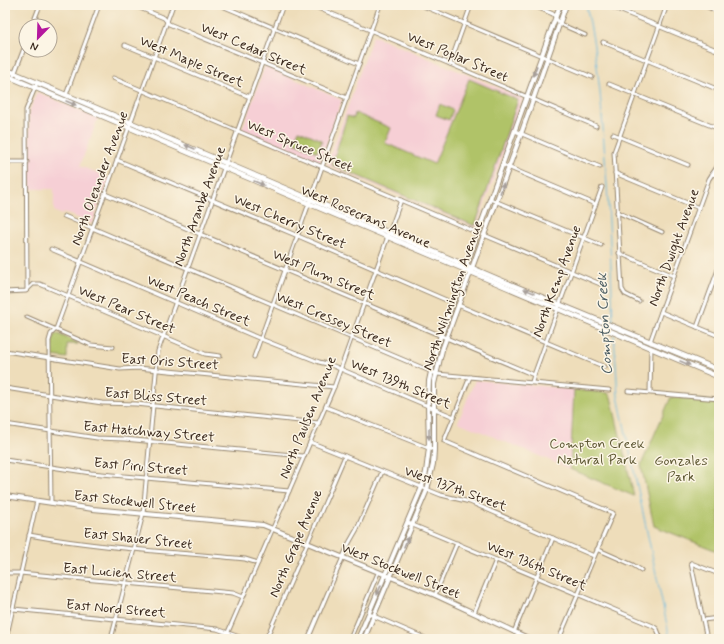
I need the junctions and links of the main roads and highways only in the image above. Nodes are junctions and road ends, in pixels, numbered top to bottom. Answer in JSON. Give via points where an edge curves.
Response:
{"nodes":[{"id":1,"x":560,"y":5,"type":"edge"},
{"id":2,"x":566,"y":5,"type":"edge"},
{"id":3,"x":5,"y":69,"type":"edge"},
{"id":4,"x":5,"y":75,"type":"edge"},
{"id":5,"x":310,"y":201,"type":"junction"},
{"id":6,"x":465,"y":268,"type":"junction"},
{"id":7,"x":471,"y":270,"type":"junction"},
{"id":8,"x":621,"y":333,"type":"junction"},
{"id":9,"x":719,"y":370,"type":"edge"},
{"id":10,"x":719,"y":377,"type":"edge"},
{"id":11,"x":5,"y":496,"type":"edge"},
{"id":12,"x":262,"y":525,"type":"joint"},
{"id":13,"x":385,"y":575,"type":"junction"},
{"id":14,"x":390,"y":578,"type":"junction"},
{"id":15,"x":358,"y":639,"type":"edge"},
{"id":16,"x":364,"y":639,"type":"edge"},
{"id":17,"x":530,"y":639,"type":"edge"}],
"edges":[{"from":1,"to":6,"type":"main road","name":"North Wilmington Avenue","one_way":true},
{"from":7,"to":2,"type":"main road","name":"North Wilmington Avenue","one_way":true},
{"from":5,"to":3,"type":"main road","name":"West Rosecrans Avenue","one_way":true},
{"from":4,"to":5,"type":"main road","name":"West Rosecrans Avenue","one_way":true,"via":[[224,168]]},
{"from":5,"to":6,"type":"main road","name":"West Rosecrans Avenue","via":[[389,232]]},
{"from":5,"to":6,"type":"main road","name":"West Rosecrans Avenue","via":[[387,238]]},
{"from":6,"to":7,"type":"main road","name":"West Rosecrans Avenue"},
{"from":6,"to":13,"type":"main road","name":"North Wilmington Avenue","one_way":true,"via":[[431,372],[426,472]]},
{"from":7,"to":8,"type":"main road","name":"West Rosecrans Avenue"},
{"from":14,"to":7,"type":"main road","name":"North Wilmington Avenue","one_way":true,"via":[[427,490],[434,450],[434,384],[446,339]]},
{"from":8,"to":9,"type":"main road","name":"West Rosecrans Avenue","via":[[651,342]]},
{"from":8,"to":10,"type":"main road","name":"West Rosecrans Avenue","one_way":true},
{"from":11,"to":12,"type":"main road","name":"East Stockwell Street","via":[[93,509]]},
{"from":12,"to":13,"type":"main road","name":"West Stockwell Street"},
{"from":13,"to":14,"type":"main road","name":"West Stockwell Street"},
{"from":13,"to":15,"type":"main road","name":"North Wilmington Avenue","one_way":true},
{"from":14,"to":16,"type":"main road","name":"North Wilmington Avenue"},
{"from":14,"to":17,"type":"main road","name":"West Stockwell Street","via":[[435,595]]}]}
